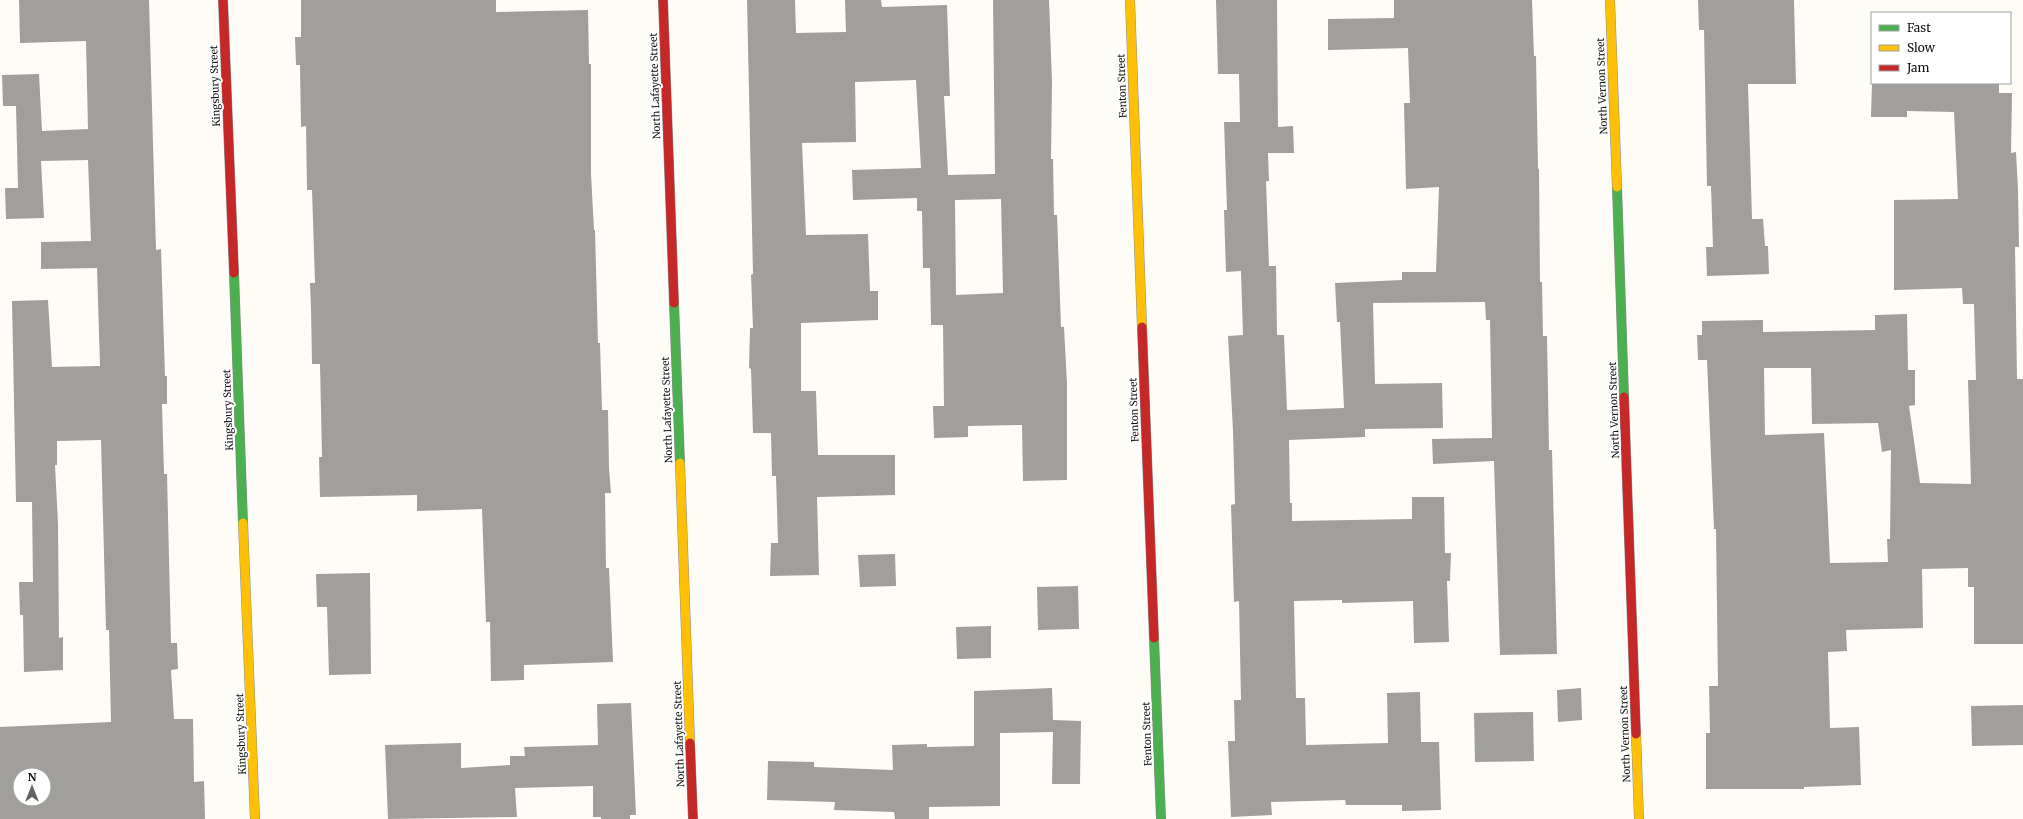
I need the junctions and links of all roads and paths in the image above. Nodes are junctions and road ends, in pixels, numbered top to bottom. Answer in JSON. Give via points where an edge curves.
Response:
{"nodes":[{"id":1,"x":223,"y":0,"type":"edge"},
{"id":2,"x":663,"y":0,"type":"edge"},
{"id":3,"x":1130,"y":0,"type":"edge"},
{"id":4,"x":1610,"y":0,"type":"edge"},
{"id":5,"x":255,"y":819,"type":"edge"},
{"id":6,"x":693,"y":819,"type":"edge"},
{"id":7,"x":1161,"y":819,"type":"edge"},
{"id":8,"x":1639,"y":819,"type":"edge"}],
"edges":[{"from":1,"to":5,"type":"street","name":"Kingsbury Street"},
{"from":2,"to":6,"type":"street","name":"North Lafayette Street"},
{"from":3,"to":7,"type":"street","name":"Fenton Street"},
{"from":4,"to":8,"type":"street","name":"North Vernon Street"}]}
